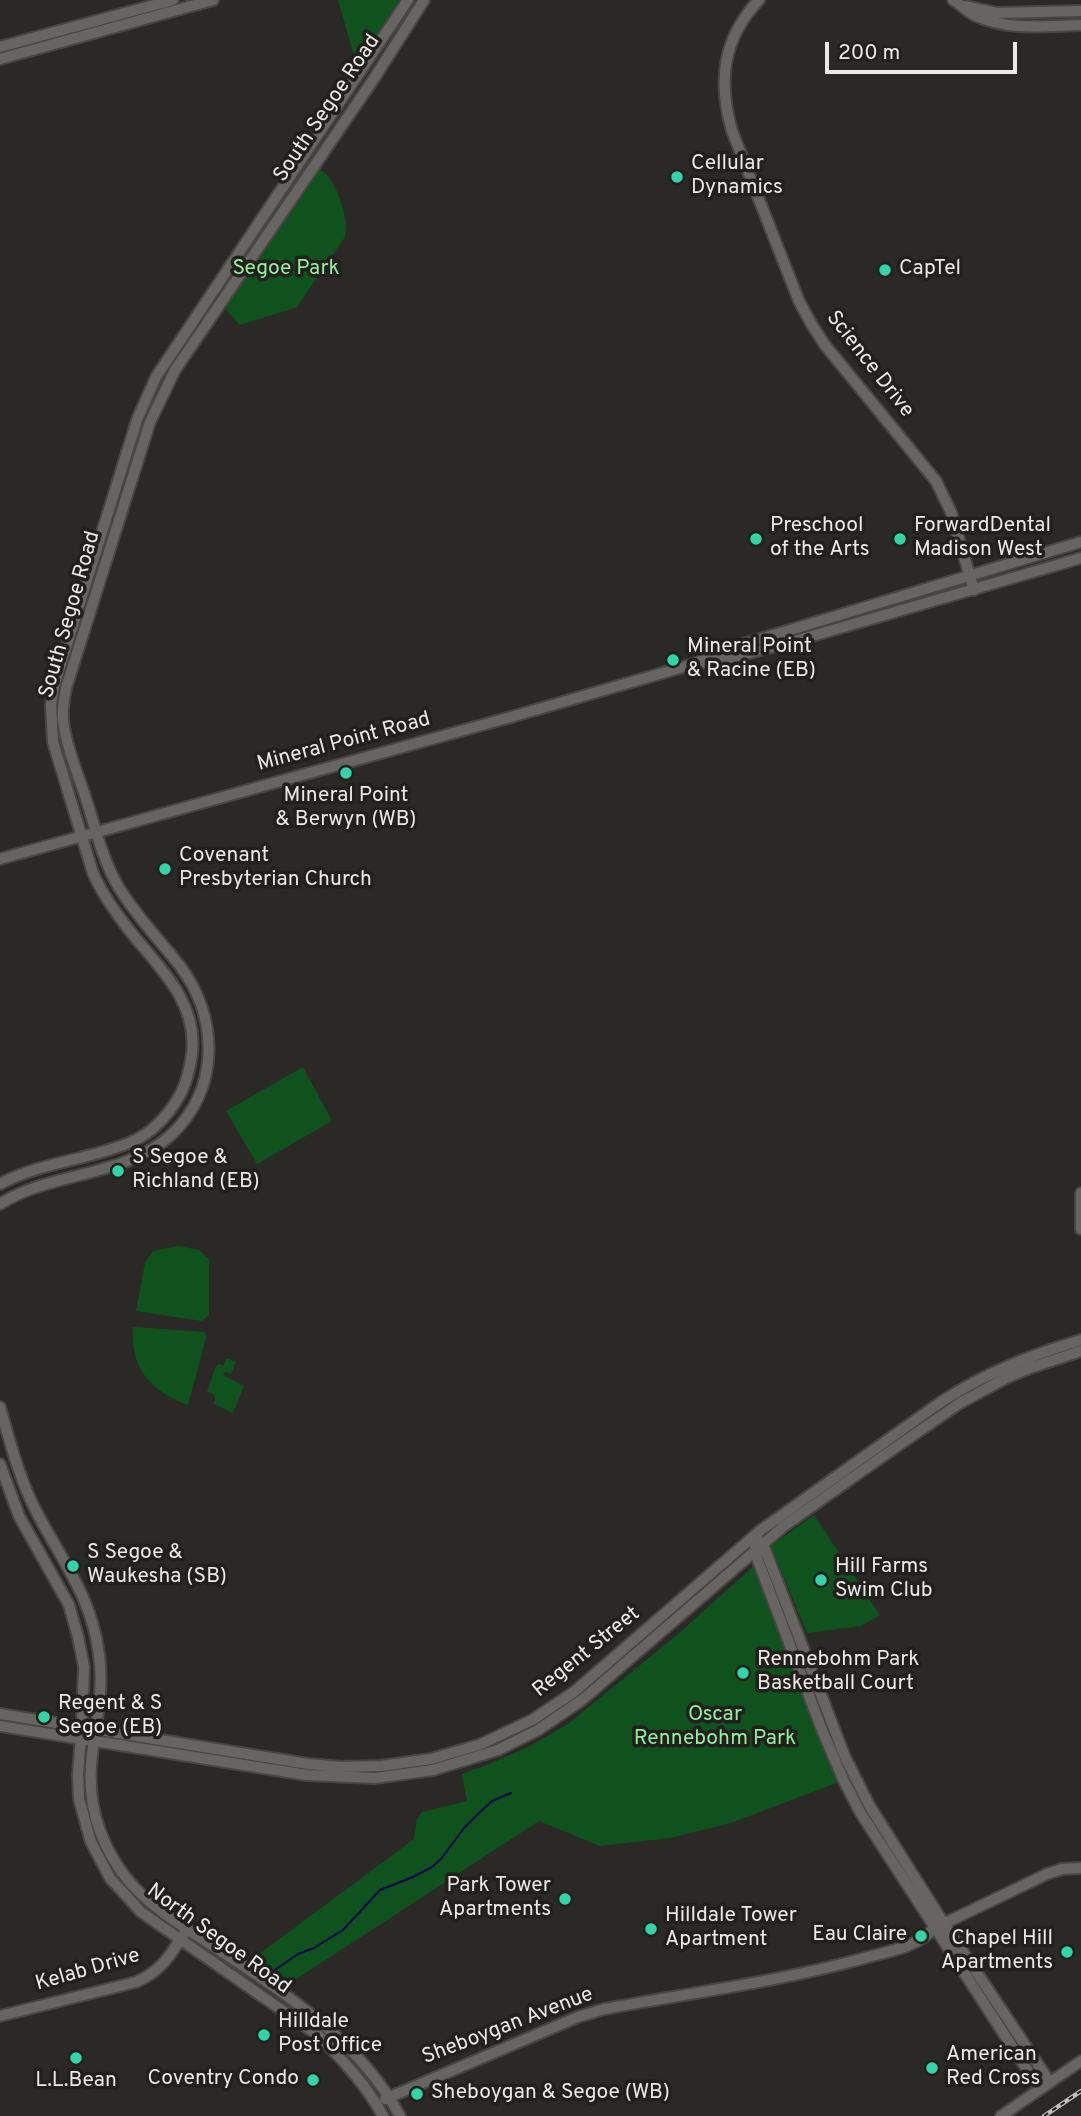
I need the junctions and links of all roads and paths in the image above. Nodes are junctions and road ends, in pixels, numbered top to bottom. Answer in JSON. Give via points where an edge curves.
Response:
{"nodes":[{"id":1,"x":173,"y":0,"type":"edge"},
{"id":2,"x":213,"y":0,"type":"edge"},
{"id":3,"x":408,"y":0,"type":"edge"},
{"id":4,"x":424,"y":0,"type":"edge"},
{"id":5,"x":758,"y":0,"type":"edge"},
{"id":6,"x":953,"y":0,"type":"edge"},
{"id":7,"x":964,"y":6,"type":"junction"},
{"id":8,"x":1081,"y":11,"type":"edge"},
{"id":9,"x":1081,"y":26,"type":"edge"},
{"id":10,"x":0,"y":47,"type":"edge"},
{"id":11,"x":0,"y":59,"type":"edge"},
{"id":12,"x":1081,"y":542,"type":"edge"},
{"id":13,"x":1081,"y":558,"type":"edge"},
{"id":14,"x":970,"y":575,"type":"junction"},
{"id":15,"x":974,"y":590,"type":"junction"},
{"id":16,"x":697,"y":663,"type":"junction"},
{"id":17,"x":97,"y":832,"type":"junction"},
{"id":18,"x":81,"y":837,"type":"junction"},
{"id":19,"x":0,"y":859,"type":"edge"},
{"id":20,"x":0,"y":1184,"type":"edge"},
{"id":21,"x":1081,"y":1193,"type":"edge"},
{"id":22,"x":0,"y":1204,"type":"edge"},
{"id":23,"x":1081,"y":1228,"type":"edge"},
{"id":24,"x":1081,"y":1340,"type":"edge"},
{"id":25,"x":1081,"y":1352,"type":"edge"},
{"id":26,"x":0,"y":1407,"type":"edge"},
{"id":27,"x":0,"y":1464,"type":"edge"},
{"id":28,"x":754,"y":1535,"type":"junction"},
{"id":29,"x":759,"y":1548,"type":"junction"},
{"id":30,"x":627,"y":1653,"type":"junction"},
{"id":31,"x":0,"y":1714,"type":"edge"},
{"id":32,"x":0,"y":1726,"type":"edge"},
{"id":33,"x":81,"y":1733,"type":"junction"},
{"id":34,"x":96,"y":1735,"type":"junction"},
{"id":35,"x":1081,"y":1868,"type":"edge"},
{"id":36,"x":939,"y":1926,"type":"junction"},
{"id":37,"x":183,"y":1934,"type":"junction"},
{"id":38,"x":0,"y":2016,"type":"edge"},
{"id":39,"x":1081,"y":2061,"type":"edge"},
{"id":40,"x":348,"y":2066,"type":"junction"},
{"id":41,"x":1049,"y":2081,"type":"junction"},
{"id":42,"x":1039,"y":2088,"type":"junction"},
{"id":43,"x":389,"y":2096,"type":"junction"},
{"id":44,"x":376,"y":2103,"type":"junction"},
{"id":45,"x":383,"y":2116,"type":"edge"},
{"id":46,"x":400,"y":2116,"type":"edge"},
{"id":47,"x":1000,"y":2116,"type":"edge"}],
"edges":[{"from":1,"to":10,"type":"street"},
{"from":2,"to":11,"type":"street"},
{"from":3,"to":18,"type":"street","name":"South Segoe Road","via":[[168,358],[137,420],[51,705],[53,742]]},
{"from":4,"to":17,"type":"street","name":"South Segoe Road","via":[[175,370],[150,422],[63,705],[66,737]]},
{"from":5,"to":14,"type":"street","name":"Science Drive","via":[[737,30],[726,60],[724,90],[732,131],[811,325],[936,481]]},
{"from":6,"to":7,"type":"street"},
{"from":7,"to":8,"type":"street","via":[[998,13]]},
{"from":7,"to":9,"type":"street","via":[[972,14],[1010,26]]},
{"from":12,"to":14,"type":"street","name":"Mineral Point Road"},
{"from":13,"to":15,"type":"street","name":"Mineral Point Road"},
{"from":14,"to":15,"type":"street","name":"Science Drive"},
{"from":14,"to":16,"type":"street","name":"Mineral Point Road","via":[[727,649]]},
{"from":15,"to":16,"type":"street","name":"Mineral Point Road","via":[[788,643]]},
{"from":16,"to":17,"type":"street","name":"Mineral Point Road"},
{"from":17,"to":18,"type":"street","name":"Mineral Point Road"},
{"from":17,"to":22,"type":"street","name":"South Segoe Road","via":[[118,886],[181,967],[199,998],[209,1035],[207,1072],[196,1103],[171,1135],[155,1147]]},
{"from":18,"to":19,"type":"street","name":"Mineral Point Road"},
{"from":18,"to":20,"type":"street","name":"South Segoe Road","via":[[100,890],[184,1003],[193,1042],[188,1077],[168,1114],[134,1141]]},
{"from":21,"to":23,"type":"street"},
{"from":24,"to":28,"type":"street","name":"Regent Street","via":[[1021,1359],[970,1384]]},
{"from":25,"to":29,"type":"street","name":"Regent Street","via":[[1030,1368],[960,1403]]},
{"from":26,"to":34,"type":"street","via":[[27,1494],[76,1580],[92,1620],[100,1657]]},
{"from":27,"to":33,"type":"street","via":[[19,1516],[74,1621],[84,1667]]},
{"from":28,"to":29,"type":"street"},
{"from":28,"to":30,"type":"street","name":"Regent Street"},
{"from":29,"to":30,"type":"street","name":"Regent Street"},
{"from":29,"to":36,"type":"street","via":[[845,1757]]},
{"from":30,"to":34,"type":"street","name":"Regent Street","via":[[582,1700],[527,1735],[468,1761],[415,1773],[375,1778],[307,1775]]},
{"from":31,"to":33,"type":"street","name":"Regent Street"},
{"from":32,"to":33,"type":"street","name":"Regent Street"},
{"from":33,"to":34,"type":"street","name":"Regent Street"},
{"from":33,"to":37,"type":"street","name":"North Segoe Road","via":[[78,1788],[91,1843],[125,1897],[141,1912]]},
{"from":34,"to":37,"type":"street","name":"North Segoe Road","via":[[92,1796],[103,1839],[126,1877]]},
{"from":35,"to":36,"type":"street","name":"Sheboygan Avenue","via":[[1047,1874]]},
{"from":36,"to":41,"type":"street"},
{"from":36,"to":42,"type":"street"},
{"from":36,"to":43,"type":"street","name":"Sheboygan Avenue","via":[[905,1946],[791,1977],[595,2012]]},
{"from":37,"to":38,"type":"street","name":"Kelab Drive","via":[[167,1961],[146,1978]]},
{"from":37,"to":40,"type":"street","name":"North Segoe Road","via":[[319,2036]]},
{"from":37,"to":43,"type":"street","name":"North Segoe Road","via":[[285,1995],[335,2034]]},
{"from":39,"to":41,"type":"street"},
{"from":40,"to":43,"type":"street","via":[[379,2096]]},
{"from":40,"to":44,"type":"street","name":"North Segoe Road"},
{"from":41,"to":42,"type":"street"},
{"from":42,"to":47,"type":"street"},
{"from":43,"to":44,"type":"street","name":"Sheboygan Avenue"},
{"from":43,"to":46,"type":"street","name":"North Segoe Road"},
{"from":44,"to":45,"type":"street","name":"North Segoe Road"}]}
